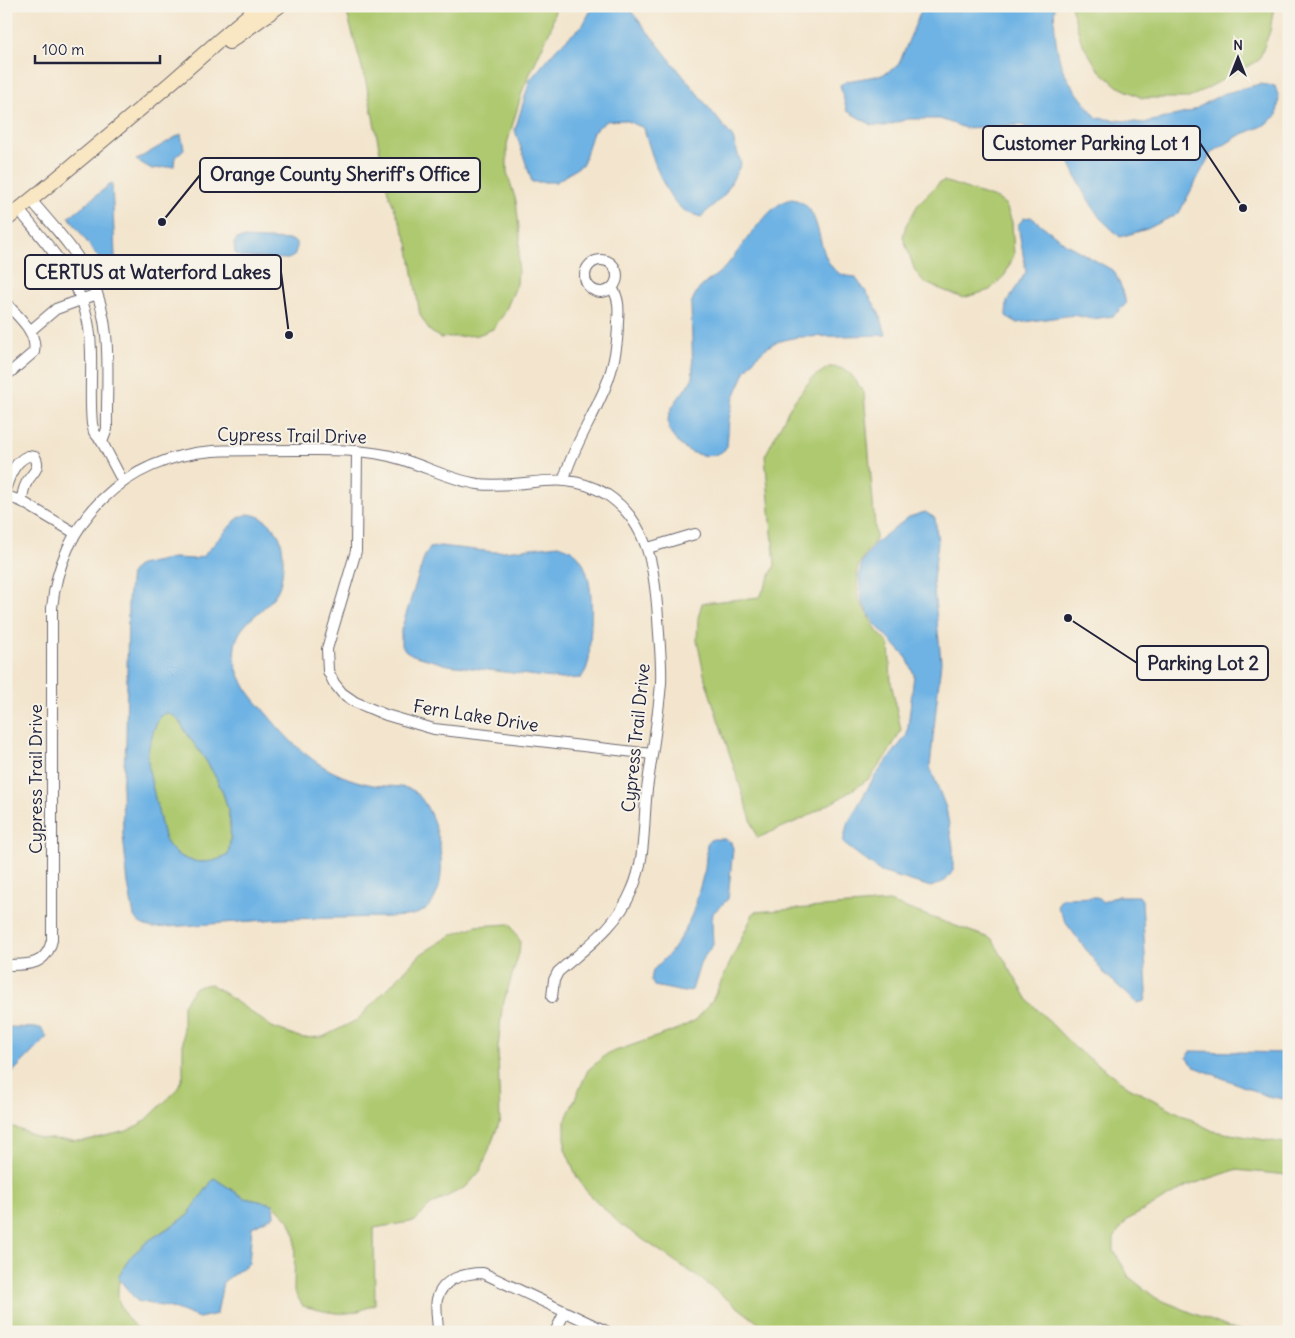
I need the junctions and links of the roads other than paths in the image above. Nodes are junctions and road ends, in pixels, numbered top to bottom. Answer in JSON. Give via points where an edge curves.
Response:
{"nodes":[{"id":1,"x":260,"y":6,"type":"edge"},
{"id":2,"x":278,"y":6,"type":"edge"},
{"id":3,"x":189,"y":68,"type":"junction"},
{"id":4,"x":31,"y":200,"type":"junction"},
{"id":5,"x":19,"y":210,"type":"junction"},
{"id":6,"x":6,"y":220,"type":"edge"},
{"id":7,"x":612,"y":288,"type":"dead end"},
{"id":8,"x":97,"y":294,"type":"junction"},
{"id":9,"x":82,"y":299,"type":"junction"},
{"id":10,"x":6,"y":303,"type":"edge"},
{"id":11,"x":30,"y":331,"type":"junction"},
{"id":12,"x":6,"y":376,"type":"edge"},
{"id":13,"x":91,"y":388,"type":"junction"},
{"id":14,"x":106,"y":388,"type":"junction"},
{"id":15,"x":102,"y":442,"type":"junction"},
{"id":16,"x":357,"y":451,"type":"junction"},
{"id":17,"x":564,"y":480,"type":"junction"},
{"id":18,"x":123,"y":482,"type":"junction"},
{"id":19,"x":6,"y":488,"type":"edge"},
{"id":20,"x":6,"y":496,"type":"edge"},
{"id":21,"x":21,"y":501,"type":"junction"},
{"id":22,"x":75,"y":533,"type":"junction"},
{"id":23,"x":695,"y":534,"type":"dead end"},
{"id":24,"x":648,"y":548,"type":"junction"},
{"id":25,"x":652,"y":754,"type":"junction"},
{"id":26,"x":6,"y":965,"type":"edge"},
{"id":27,"x":552,"y":996,"type":"dead end"},
{"id":28,"x":565,"y":1312,"type":"junction"},
{"id":29,"x":438,"y":1332,"type":"edge"},
{"id":30,"x":555,"y":1332,"type":"edge"},
{"id":31,"x":608,"y":1332,"type":"edge"}],
"edges":[{"from":1,"to":3,"type":"street"},
{"from":2,"to":3,"type":"street"},
{"from":3,"to":4,"type":"street"},
{"from":4,"to":5,"type":"street"},
{"from":4,"to":8,"type":"street","via":[[77,256]]},
{"from":5,"to":6,"type":"street"},
{"from":5,"to":9,"type":"street","via":[[67,270]]},
{"from":7,"to":17,"type":"street","via":[[619,306],[612,366],[600,400],[572,454]]},
{"from":8,"to":9,"type":"street"},
{"from":8,"to":14,"type":"street","via":[[106,335]]},
{"from":9,"to":11,"type":"street","via":[[56,310]]},
{"from":9,"to":13,"type":"street","via":[[90,337]]},
{"from":10,"to":11,"type":"street"},
{"from":11,"to":12,"type":"street","via":[[34,338],[34,352]]},
{"from":13,"to":14,"type":"street"},
{"from":13,"to":15,"type":"street","via":[[93,430]]},
{"from":14,"to":15,"type":"street","via":[[106,431]]},
{"from":15,"to":18,"type":"street"},
{"from":16,"to":17,"type":"street","name":"Cypress Trail Drive","via":[[403,459],[452,478],[478,484]]},
{"from":16,"to":18,"type":"street","name":"Cypress Trail Drive","via":[[198,452],[154,464]]},
{"from":16,"to":25,"type":"street","name":"Fern Lake Drive","via":[[358,539],[326,648],[328,671],[342,694],[386,716],[434,729]]},
{"from":17,"to":24,"type":"street","name":"Cypress Trail Drive","via":[[589,486],[613,499],[633,520]]},
{"from":18,"to":22,"type":"street","name":"Cypress Trail Drive","via":[[97,505]]},
{"from":19,"to":21,"type":"street","via":[[21,459],[35,457],[37,468],[26,484]]},
{"from":20,"to":21,"type":"street"},
{"from":21,"to":22,"type":"street"},
{"from":22,"to":26,"type":"street","name":"Cypress Trail Drive","via":[[59,570],[52,608],[52,940],[47,954],[37,962]]},
{"from":23,"to":24,"type":"street"},
{"from":24,"to":25,"type":"street","name":"Cypress Trail Drive","via":[[656,586],[661,665]]},
{"from":25,"to":27,"type":"street","name":"Cypress Trail Drive","via":[[642,855],[632,891],[608,929],[557,974]]},
{"from":28,"to":29,"type":"street","via":[[483,1273],[468,1273],[445,1286],[438,1299]]},
{"from":28,"to":30,"type":"street"},
{"from":28,"to":31,"type":"street"}]}
